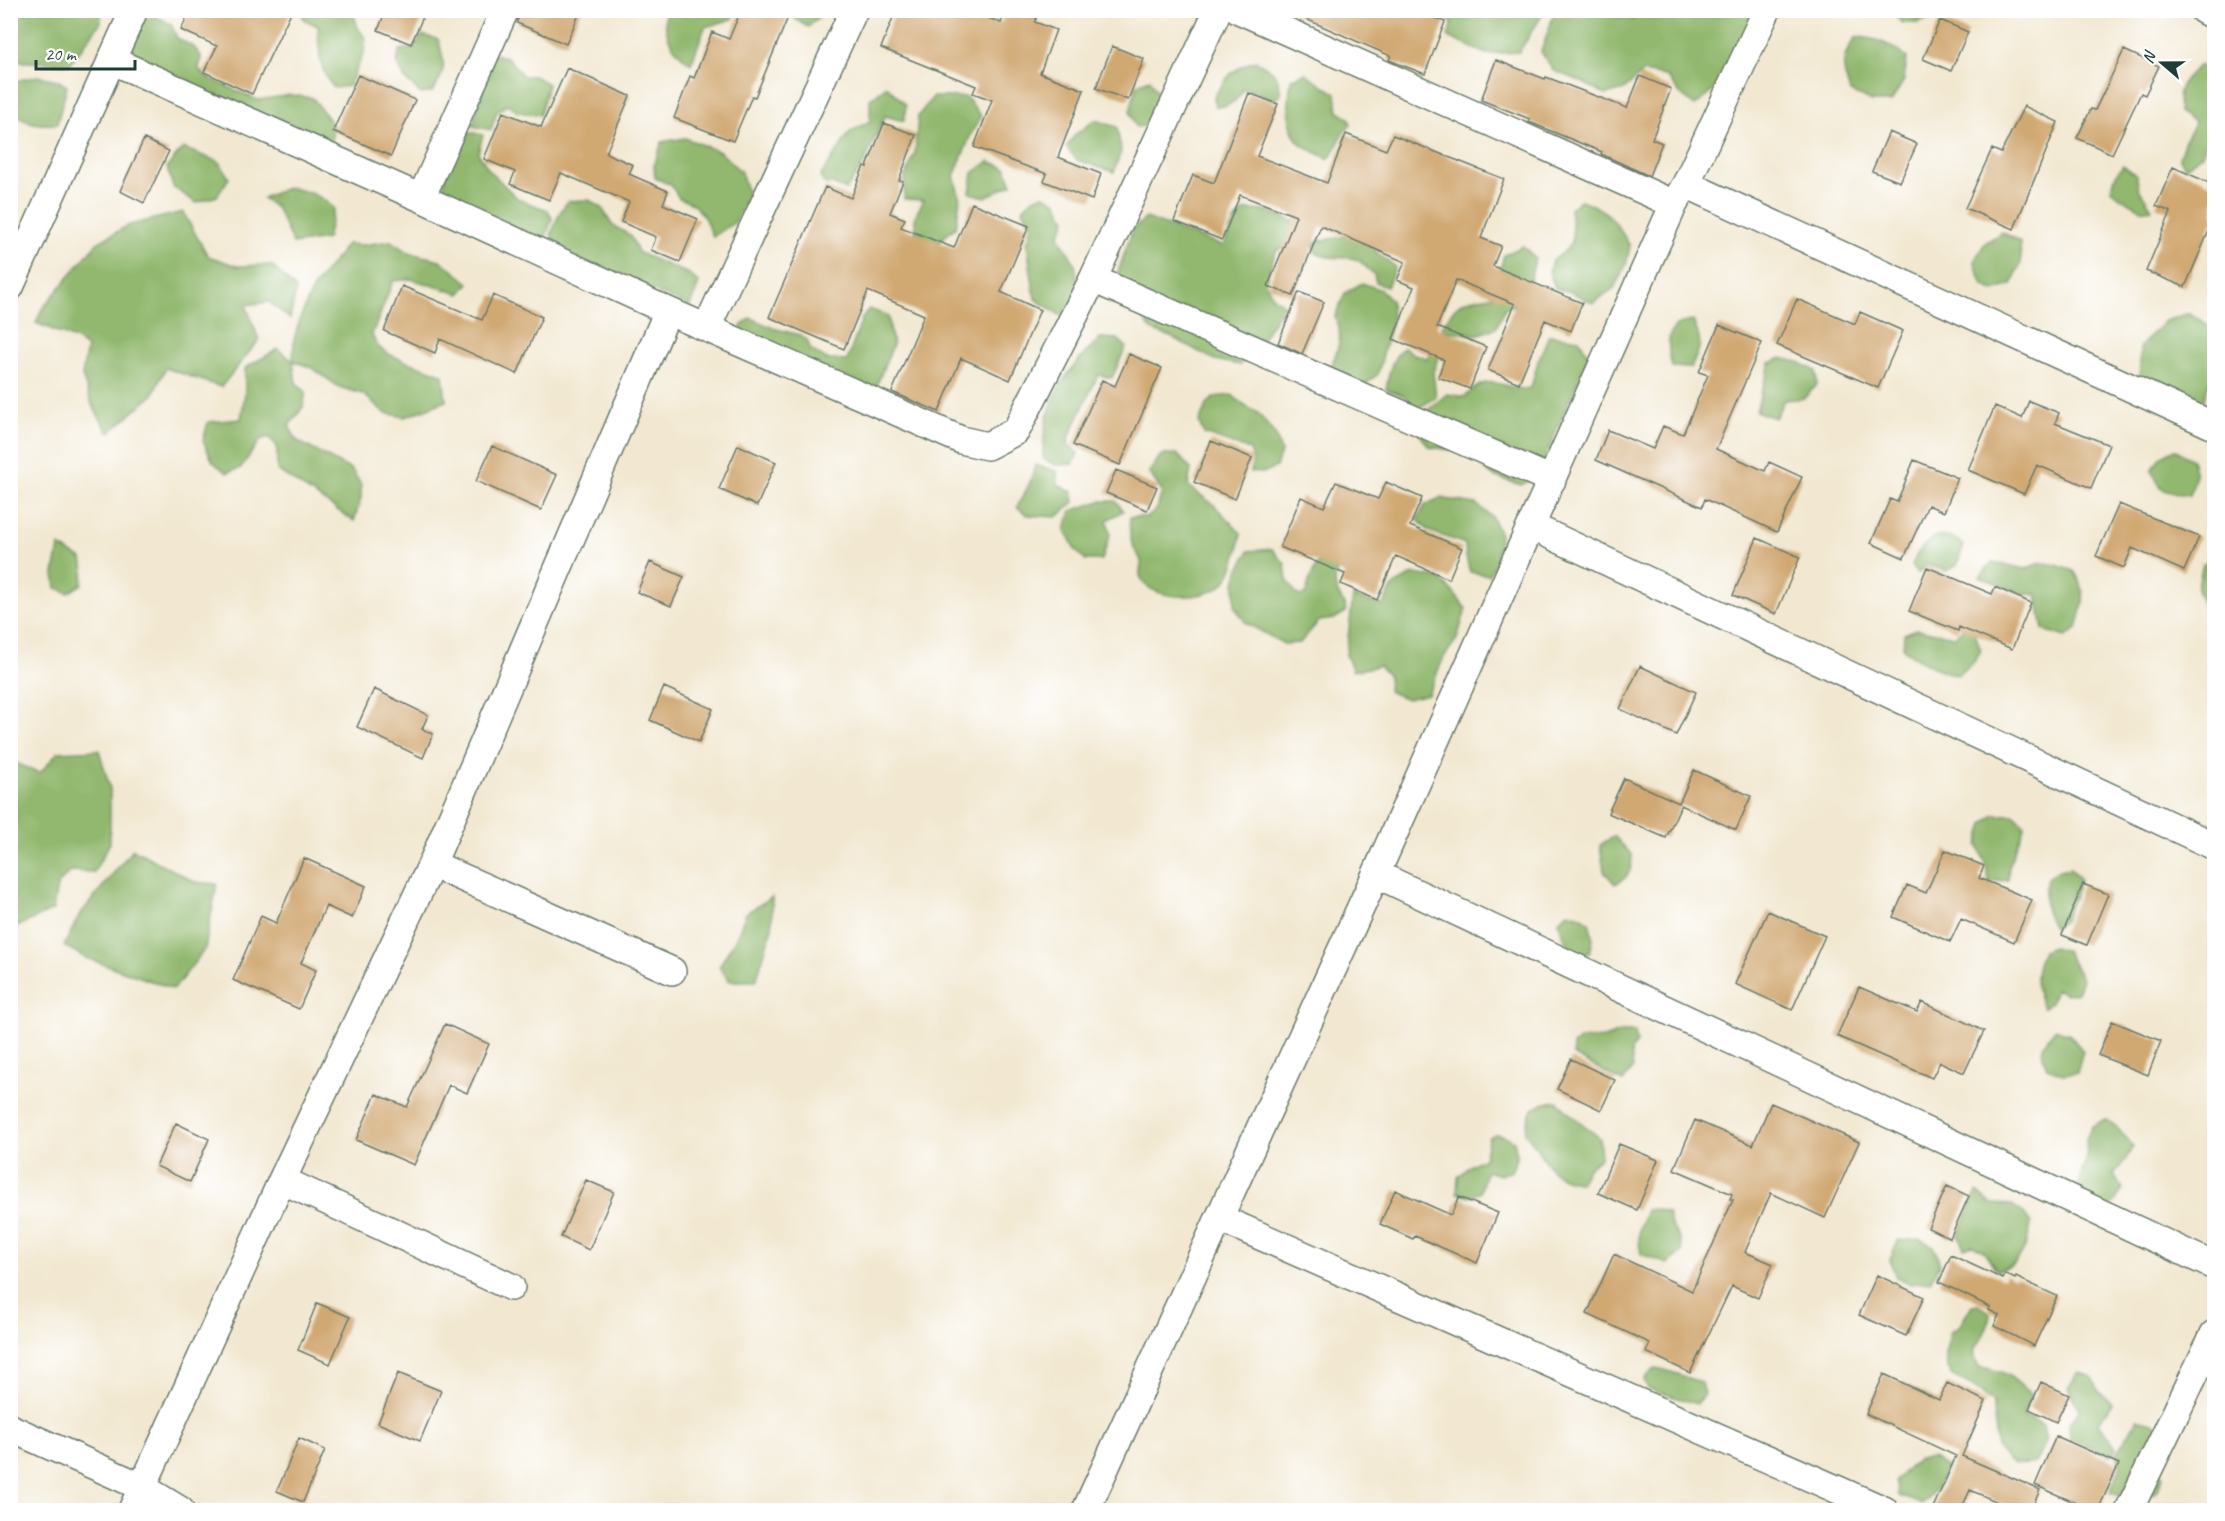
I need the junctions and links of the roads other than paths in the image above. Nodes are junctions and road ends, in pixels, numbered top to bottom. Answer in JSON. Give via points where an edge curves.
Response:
{"nodes":[{"id":1,"x":134,"y":10,"type":"edge"},
{"id":2,"x":505,"y":10,"type":"edge"},
{"id":3,"x":854,"y":10,"type":"edge"},
{"id":4,"x":1218,"y":10,"type":"edge"},
{"id":5,"x":1239,"y":10,"type":"edge"},
{"id":6,"x":1767,"y":10,"type":"edge"},
{"id":7,"x":2203,"y":10,"type":"edge"},
{"id":8,"x":2214,"y":16,"type":"edge"},
{"id":9,"x":111,"y":60,"type":"junction"},
{"id":10,"x":1680,"y":194,"type":"junction"},
{"id":11,"x":421,"y":198,"type":"junction"},
{"id":12,"x":1093,"y":279,"type":"junction"},
{"id":13,"x":10,"y":286,"type":"edge"},
{"id":14,"x":668,"y":311,"type":"junction"},
{"id":15,"x":707,"y":327,"type":"junction"},
{"id":16,"x":2214,"y":426,"type":"edge"},
{"id":17,"x":1552,"y":480,"type":"junction"},
{"id":18,"x":1531,"y":526,"type":"junction"},
{"id":19,"x":2214,"y":846,"type":"edge"},
{"id":20,"x":432,"y":864,"type":"junction"},
{"id":21,"x":1376,"y":874,"type":"junction"},
{"id":22,"x":672,"y":971,"type":"dead end"},
{"id":23,"x":282,"y":1180,"type":"junction"},
{"id":24,"x":1219,"y":1218,"type":"junction"},
{"id":25,"x":2214,"y":1266,"type":"edge"},
{"id":26,"x":511,"y":1287,"type":"dead end"},
{"id":27,"x":2214,"y":1334,"type":"edge"},
{"id":28,"x":10,"y":1428,"type":"edge"},
{"id":29,"x":137,"y":1499,"type":"edge"},
{"id":30,"x":180,"y":1510,"type":"edge"},
{"id":31,"x":1086,"y":1510,"type":"edge"},
{"id":32,"x":1884,"y":1510,"type":"edge"},
{"id":33,"x":2129,"y":1510,"type":"edge"}],
"edges":[{"from":1,"to":9,"type":"street"},
{"from":2,"to":11,"type":"street"},
{"from":3,"to":15,"type":"street"},
{"from":4,"to":12,"type":"street"},
{"from":5,"to":10,"type":"street"},
{"from":6,"to":10,"type":"street"},
{"from":7,"to":8,"type":"street"},
{"from":9,"to":11,"type":"street"},
{"from":9,"to":13,"type":"street"},
{"from":10,"to":16,"type":"street"},
{"from":10,"to":17,"type":"street"},
{"from":11,"to":14,"type":"street"},
{"from":12,"to":15,"type":"street","via":[[1016,431],[987,446],[961,440]]},
{"from":12,"to":17,"type":"street"},
{"from":14,"to":15,"type":"street"},
{"from":14,"to":20,"type":"street"},
{"from":17,"to":18,"type":"street"},
{"from":18,"to":19,"type":"street"},
{"from":18,"to":21,"type":"street"},
{"from":20,"to":22,"type":"street"},
{"from":20,"to":23,"type":"street"},
{"from":21,"to":24,"type":"street"},
{"from":21,"to":25,"type":"street"},
{"from":23,"to":26,"type":"street"},
{"from":23,"to":29,"type":"street"},
{"from":24,"to":31,"type":"street"},
{"from":24,"to":32,"type":"street"},
{"from":27,"to":33,"type":"street"},
{"from":28,"to":29,"type":"street"},
{"from":29,"to":30,"type":"street"}]}
